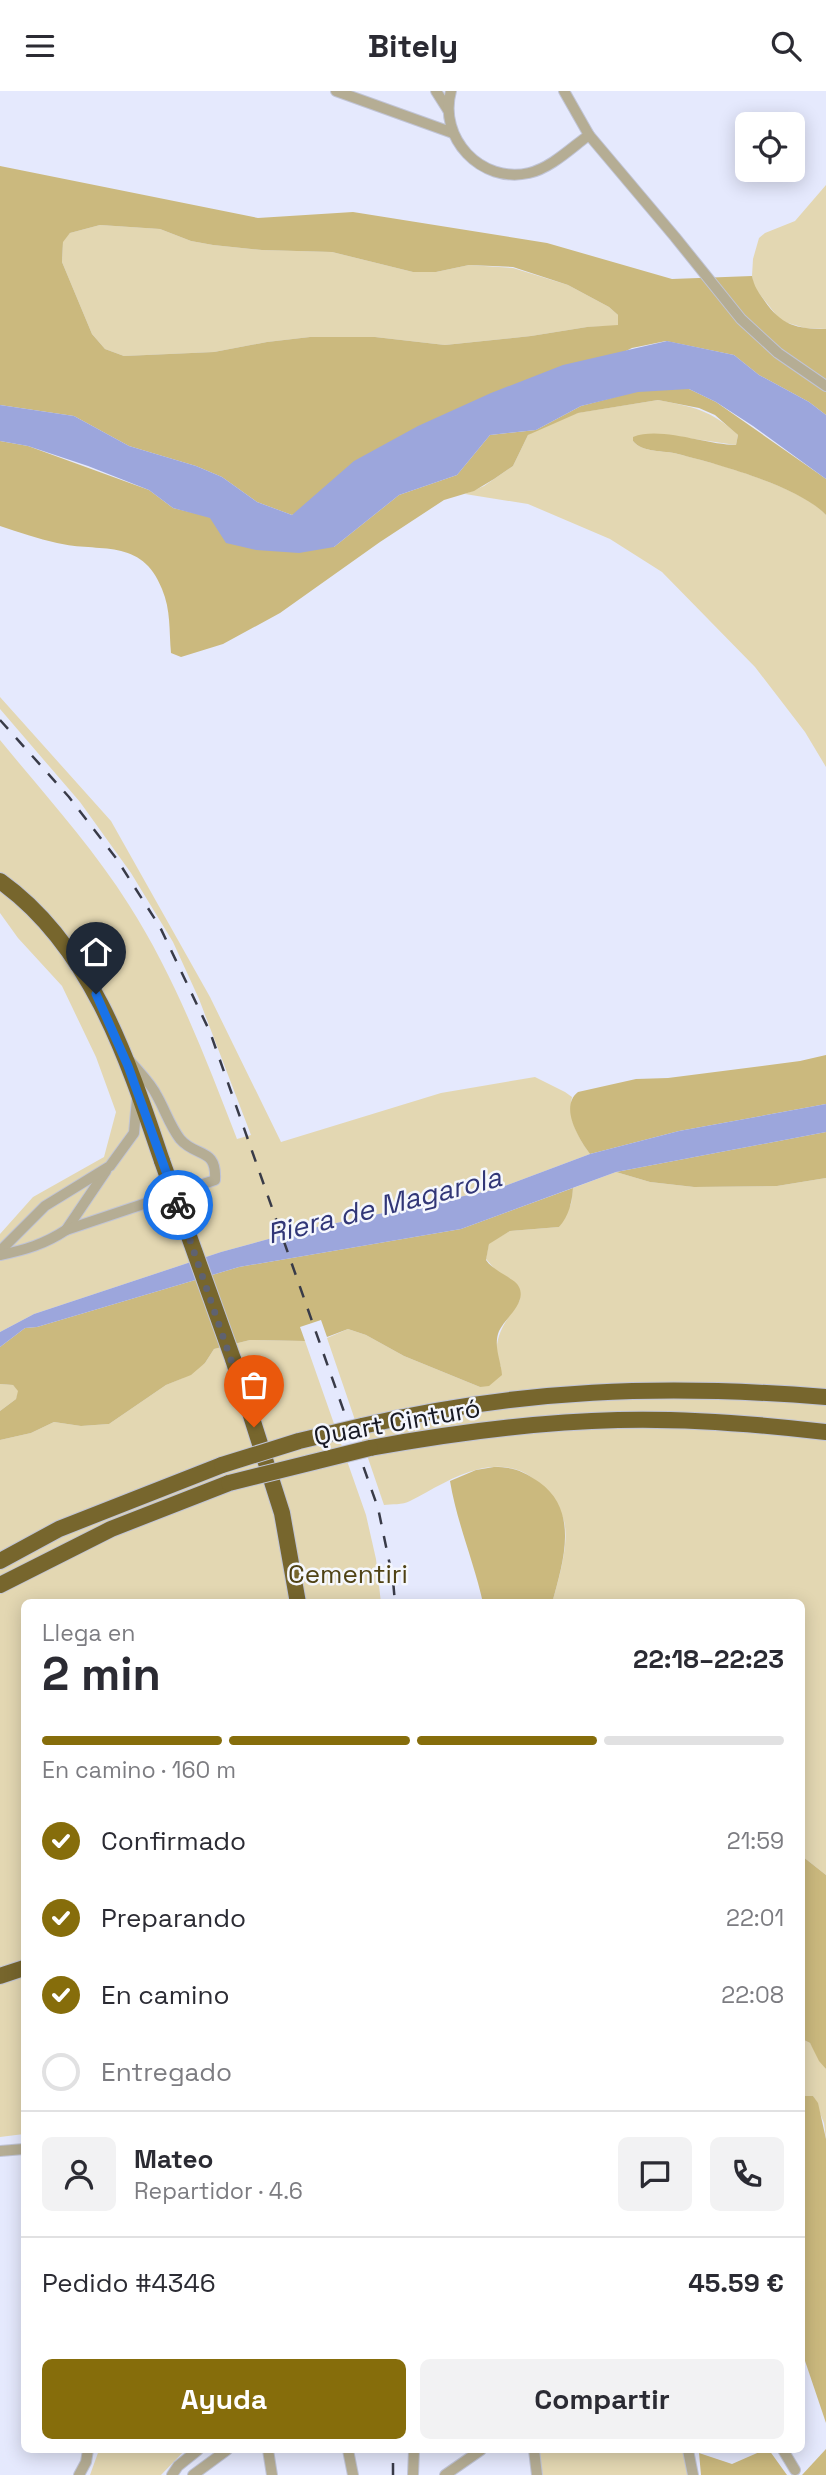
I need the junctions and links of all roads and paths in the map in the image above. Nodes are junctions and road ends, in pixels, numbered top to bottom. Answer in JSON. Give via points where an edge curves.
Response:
{"nodes":[{"id":1,"x":336,"y":91,"type":"edge"},
{"id":2,"x":436,"y":91,"type":"edge"},
{"id":3,"x":452,"y":91,"type":"edge"},
{"id":4,"x":564,"y":91,"type":"edge"},
{"id":5,"x":448,"y":110,"type":"junction"},
{"id":6,"x":453,"y":133,"type":"junction"},
{"id":7,"x":589,"y":135,"type":"junction"},
{"id":8,"x":826,"y":386,"type":"edge"},
{"id":9,"x":0,"y":881,"type":"edge"},
{"id":10,"x":122,"y":1051,"type":"junction"},
{"id":11,"x":138,"y":1092,"type":"junction"},
{"id":12,"x":156,"y":1092,"type":"junction"},
{"id":13,"x":134,"y":1133,"type":"junction"},
{"id":14,"x":153,"y":1133,"type":"junction"},
{"id":15,"x":110,"y":1166,"type":"junction"},
{"id":16,"x":66,"y":1230,"type":"junction"},
{"id":17,"x":0,"y":1253,"type":"edge"},
{"id":18,"x":826,"y":1397,"type":"edge"},
{"id":19,"x":826,"y":1432,"type":"edge"},
{"id":20,"x":0,"y":1561,"type":"edge"},
{"id":21,"x":0,"y":1585,"type":"edge"},
{"id":22,"x":296,"y":1599,"type":"edge"},
{"id":23,"x":21,"y":1969,"type":"edge"},
{"id":24,"x":0,"y":1976,"type":"edge"},
{"id":25,"x":21,"y":1978,"type":"edge"},
{"id":26,"x":0,"y":1985,"type":"edge"},
{"id":27,"x":21,"y":2149,"type":"edge"},
{"id":28,"x":0,"y":2151,"type":"edge"},
{"id":29,"x":88,"y":2453,"type":"edge"},
{"id":30,"x":194,"y":2453,"type":"edge"},
{"id":31,"x":223,"y":2453,"type":"edge"},
{"id":32,"x":268,"y":2453,"type":"edge"},
{"id":33,"x":349,"y":2453,"type":"edge"},
{"id":34,"x":414,"y":2453,"type":"edge"},
{"id":35,"x":477,"y":2453,"type":"edge"},
{"id":36,"x":534,"y":2453,"type":"edge"},
{"id":37,"x":689,"y":2453,"type":"edge"},
{"id":38,"x":785,"y":2453,"type":"edge"},
{"id":39,"x":795,"y":2470,"type":"dead end"},
{"id":40,"x":79,"y":2475,"type":"edge"},
{"id":41,"x":172,"y":2475,"type":"edge"},
{"id":42,"x":193,"y":2475,"type":"edge"},
{"id":43,"x":272,"y":2475,"type":"edge"},
{"id":44,"x":353,"y":2475,"type":"edge"},
{"id":45,"x":413,"y":2475,"type":"edge"},
{"id":46,"x":445,"y":2475,"type":"edge"},
{"id":47,"x":537,"y":2475,"type":"edge"},
{"id":48,"x":693,"y":2475,"type":"edge"}],
"edges":[{"from":1,"to":6,"type":"street"},
{"from":2,"to":5,"type":"street"},
{"from":3,"to":5,"type":"street"},
{"from":4,"to":7,"type":"street"},
{"from":5,"to":6,"type":"street"},
{"from":6,"to":7,"type":"street","via":[[479,164],[517,175],[541,169]]},
{"from":7,"to":8,"type":"street","via":[[741,319],[778,353]]},
{"from":9,"to":10,"type":"highway","via":[[39,916],[75,960]]},
{"from":10,"to":11,"type":"highway"},
{"from":10,"to":12,"type":"street"},
{"from":11,"to":13,"type":"street"},
{"from":11,"to":14,"type":"highway"},
{"from":12,"to":14,"type":"street"},
{"from":12,"to":16,"type":"street","via":[[183,1142],[211,1157],[215,1179]]},
{"from":13,"to":14,"type":"street"},
{"from":13,"to":15,"type":"street"},
{"from":14,"to":22,"type":"highway","bridge":true,"via":[[282,1513]]},
{"from":15,"to":16,"type":"street"},
{"from":15,"to":17,"type":"street","via":[[46,1206]]},
{"from":16,"to":17,"type":"street","via":[[47,1242]]},
{"from":18,"to":20,"type":"highway","name":"Quart Cinturó","bridge":true,"via":[[614,1390],[444,1408],[299,1441],[222,1465],[59,1529]]},
{"from":19,"to":21,"type":"highway","name":"Quart Cinturó","bridge":true,"via":[[704,1421],[618,1420],[452,1433],[370,1448],[229,1483],[111,1529]]},
{"from":23,"to":24,"type":"highway"},
{"from":25,"to":26,"type":"highway"},
{"from":27,"to":28,"type":"street"},
{"from":29,"to":40,"type":"street"},
{"from":30,"to":41,"type":"street"},
{"from":31,"to":42,"type":"street"},
{"from":32,"to":43,"type":"street"},
{"from":33,"to":44,"type":"street"},
{"from":34,"to":45,"type":"street"},
{"from":35,"to":46,"type":"street"},
{"from":36,"to":47,"type":"street"},
{"from":37,"to":48,"type":"street"},
{"from":38,"to":39,"type":"street"}]}
